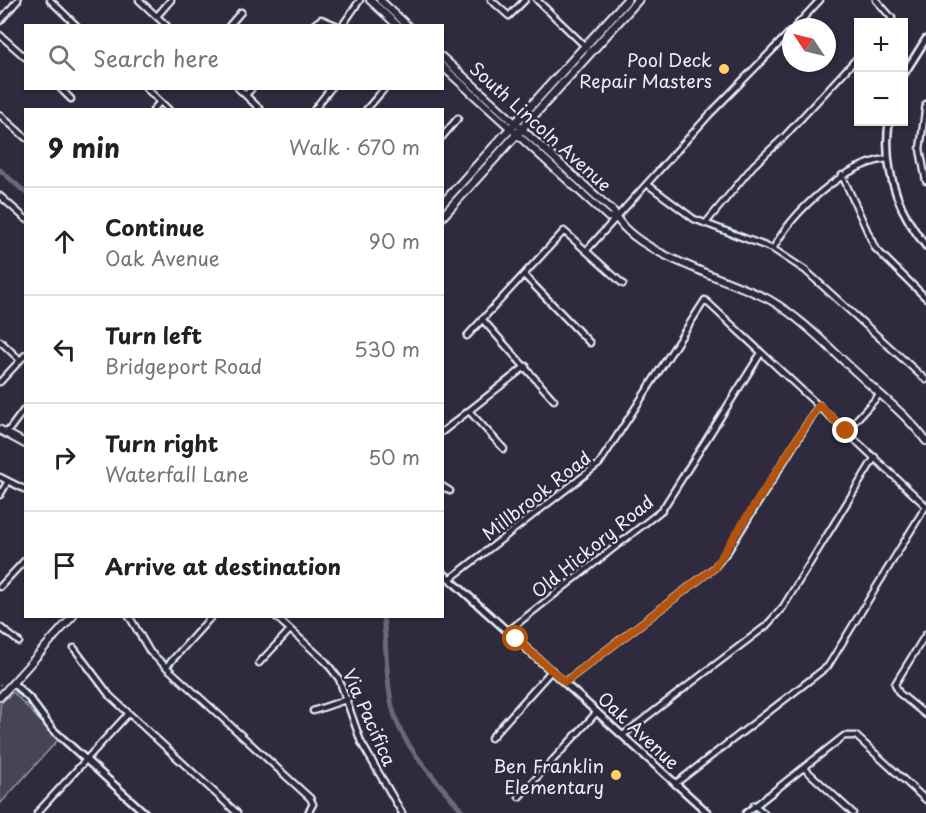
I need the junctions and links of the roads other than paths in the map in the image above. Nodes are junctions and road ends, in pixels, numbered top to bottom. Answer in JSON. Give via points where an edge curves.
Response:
{"nodes":[{"id":1,"x":18,"y":0,"type":"edge"},
{"id":2,"x":50,"y":0,"type":"edge"},
{"id":3,"x":140,"y":0,"type":"edge"},
{"id":4,"x":171,"y":0,"type":"edge"},
{"id":5,"x":360,"y":0,"type":"edge"},
{"id":6,"x":370,"y":0,"type":"edge"},
{"id":7,"x":380,"y":0,"type":"edge"},
{"id":8,"x":491,"y":0,"type":"edge"},
{"id":9,"x":525,"y":0,"type":"edge"},
{"id":10,"x":537,"y":0,"type":"edge"},
{"id":11,"x":627,"y":0,"type":"edge"},
{"id":12,"x":638,"y":0,"type":"edge"},
{"id":13,"x":820,"y":0,"type":"edge"},
{"id":14,"x":876,"y":0,"type":"edge"},
{"id":15,"x":241,"y":12,"type":"dead end"},
{"id":16,"x":157,"y":16,"type":"junction"},
{"id":17,"x":803,"y":18,"type":"edge"},
{"id":18,"x":891,"y":18,"type":"edge"},
{"id":19,"x":0,"y":21,"type":"edge"},
{"id":20,"x":75,"y":24,"type":"edge"},
{"id":21,"x":165,"y":24,"type":"edge"},
{"id":22,"x":231,"y":24,"type":"edge"},
{"id":23,"x":315,"y":24,"type":"edge"},
{"id":24,"x":335,"y":24,"type":"edge"},
{"id":25,"x":342,"y":24,"type":"edge"},
{"id":26,"x":396,"y":24,"type":"edge"},
{"id":27,"x":406,"y":24,"type":"edge"},
{"id":28,"x":0,"y":35,"type":"edge"},
{"id":29,"x":926,"y":39,"type":"edge"},
{"id":30,"x":782,"y":41,"type":"edge"},
{"id":31,"x":585,"y":46,"type":"junction"},
{"id":32,"x":591,"y":51,"type":"junction"},
{"id":33,"x":24,"y":56,"type":"edge"},
{"id":34,"x":444,"y":59,"type":"edge"},
{"id":35,"x":854,"y":61,"type":"edge"},
{"id":36,"x":444,"y":68,"type":"edge"},
{"id":37,"x":904,"y":72,"type":"edge"},
{"id":38,"x":62,"y":90,"type":"edge"},
{"id":39,"x":148,"y":90,"type":"edge"},
{"id":40,"x":240,"y":90,"type":"edge"},
{"id":41,"x":250,"y":90,"type":"edge"},
{"id":42,"x":329,"y":90,"type":"edge"},
{"id":43,"x":383,"y":90,"type":"edge"},
{"id":44,"x":246,"y":95,"type":"junction"},
{"id":45,"x":71,"y":99,"type":"dead end"},
{"id":46,"x":160,"y":102,"type":"junction"},
{"id":47,"x":926,"y":104,"type":"edge"},
{"id":48,"x":155,"y":108,"type":"edge"},
{"id":49,"x":167,"y":108,"type":"edge"},
{"id":50,"x":259,"y":108,"type":"edge"},
{"id":51,"x":316,"y":108,"type":"edge"},
{"id":52,"x":368,"y":108,"type":"edge"},
{"id":53,"x":0,"y":115,"type":"edge"},
{"id":54,"x":924,"y":115,"type":"edge"},
{"id":55,"x":458,"y":118,"type":"dead end"},
{"id":56,"x":513,"y":125,"type":"junction"},
{"id":57,"x":889,"y":126,"type":"edge"},
{"id":58,"x":520,"y":132,"type":"junction"},
{"id":59,"x":444,"y":135,"type":"edge"},
{"id":60,"x":24,"y":136,"type":"edge"},
{"id":61,"x":887,"y":159,"type":"junction"},
{"id":62,"x":842,"y":175,"type":"junction"},
{"id":63,"x":926,"y":181,"type":"edge"},
{"id":64,"x":647,"y":184,"type":"junction"},
{"id":65,"x":0,"y":196,"type":"edge"},
{"id":66,"x":444,"y":202,"type":"edge"},
{"id":67,"x":444,"y":215,"type":"edge"},
{"id":68,"x":24,"y":217,"type":"edge"},
{"id":69,"x":616,"y":219,"type":"junction"},
{"id":70,"x":705,"y":224,"type":"junction"},
{"id":71,"x":926,"y":246,"type":"edge"},
{"id":72,"x":773,"y":249,"type":"junction"},
{"id":73,"x":586,"y":251,"type":"junction"},
{"id":74,"x":524,"y":275,"type":"junction"},
{"id":75,"x":623,"y":284,"type":"dead end"},
{"id":76,"x":926,"y":298,"type":"edge"},
{"id":77,"x":482,"y":319,"type":"junction"},
{"id":78,"x":466,"y":336,"type":"dead end"},
{"id":79,"x":0,"y":341,"type":"edge"},
{"id":80,"x":590,"y":343,"type":"dead end"},
{"id":81,"x":761,"y":353,"type":"junction"},
{"id":82,"x":24,"y":356,"type":"edge"},
{"id":83,"x":20,"y":360,"type":"junction"},
{"id":84,"x":526,"y":366,"type":"junction"},
{"id":85,"x":926,"y":380,"type":"edge"},
{"id":86,"x":0,"y":382,"type":"edge"},
{"id":87,"x":880,"y":394,"type":"junction"},
{"id":88,"x":554,"y":400,"type":"dead end"},
{"id":89,"x":819,"y":405,"type":"junction"},
{"id":90,"x":24,"y":409,"type":"edge"},
{"id":91,"x":469,"y":411,"type":"junction"},
{"id":92,"x":444,"y":430,"type":"edge"},
{"id":93,"x":846,"y":431,"type":"junction"},
{"id":94,"x":3,"y":432,"type":"edge"},
{"id":95,"x":926,"y":441,"type":"edge"},
{"id":96,"x":24,"y":443,"type":"edge"},
{"id":97,"x":504,"y":449,"type":"dead end"},
{"id":98,"x":875,"y":457,"type":"junction"},
{"id":99,"x":0,"y":477,"type":"edge"},
{"id":100,"x":8,"y":481,"type":"junction"},
{"id":101,"x":444,"y":487,"type":"edge"},
{"id":102,"x":24,"y":489,"type":"edge"},
{"id":103,"x":450,"y":491,"type":"dead end"},
{"id":104,"x":0,"y":495,"type":"edge"},
{"id":105,"x":926,"y":506,"type":"edge"},
{"id":106,"x":24,"y":562,"type":"edge"},
{"id":107,"x":444,"y":574,"type":"edge"},
{"id":108,"x":450,"y":579,"type":"junction"},
{"id":109,"x":0,"y":586,"type":"edge"},
{"id":110,"x":71,"y":618,"type":"edge"},
{"id":111,"x":130,"y":618,"type":"edge"},
{"id":112,"x":210,"y":618,"type":"edge"},
{"id":113,"x":277,"y":618,"type":"edge"},
{"id":114,"x":0,"y":627,"type":"edge"},
{"id":115,"x":290,"y":630,"type":"junction"},
{"id":116,"x":508,"y":631,"type":"junction"},
{"id":117,"x":926,"y":634,"type":"edge"},
{"id":118,"x":19,"y":642,"type":"dead end"},
{"id":119,"x":74,"y":648,"type":"dead end"},
{"id":120,"x":259,"y":663,"type":"dead end"},
{"id":121,"x":166,"y":667,"type":"junction"},
{"id":122,"x":552,"y":670,"type":"junction"},
{"id":123,"x":565,"y":682,"type":"junction"},
{"id":124,"x":13,"y":683,"type":"junction"},
{"id":125,"x":0,"y":697,"type":"edge"},
{"id":126,"x":348,"y":699,"type":"junction"},
{"id":127,"x":313,"y":711,"type":"dead end"},
{"id":128,"x":597,"y":712,"type":"junction"},
{"id":129,"x":128,"y":714,"type":"junction"},
{"id":130,"x":926,"y":715,"type":"edge"},
{"id":131,"x":622,"y":735,"type":"junction"},
{"id":132,"x":490,"y":738,"type":"dead end"},
{"id":133,"x":87,"y":760,"type":"junction"},
{"id":134,"x":804,"y":768,"type":"junction"},
{"id":135,"x":675,"y":784,"type":"junction"},
{"id":136,"x":519,"y":797,"type":"dead end"},
{"id":137,"x":926,"y":800,"type":"edge"},
{"id":138,"x":754,"y":805,"type":"junction"},
{"id":139,"x":41,"y":812,"type":"edge"},
{"id":140,"x":145,"y":813,"type":"edge"},
{"id":141,"x":237,"y":813,"type":"edge"},
{"id":142,"x":308,"y":813,"type":"edge"},
{"id":143,"x":402,"y":813,"type":"edge"},
{"id":144,"x":708,"y":813,"type":"edge"},
{"id":145,"x":746,"y":813,"type":"edge"},
{"id":146,"x":764,"y":813,"type":"edge"},
{"id":147,"x":853,"y":813,"type":"edge"}],
"edges":[{"from":1,"to":19,"type":"street"},
{"from":2,"to":20,"type":"street"},
{"from":3,"to":16,"type":"street"},
{"from":4,"to":16,"type":"street"},
{"from":5,"to":25,"type":"street"},
{"from":6,"to":26,"type":"main road"},
{"from":7,"to":27,"type":"main road"},
{"from":8,"to":9,"type":"street","via":[[509,16]]},
{"from":10,"to":31,"type":"street"},
{"from":11,"to":31,"type":"main road"},
{"from":12,"to":32,"type":"main road"},
{"from":13,"to":17,"type":"street"},
{"from":14,"to":18,"type":"street","via":[[889,11]]},
{"from":15,"to":22,"type":"street"},
{"from":16,"to":21,"type":"street"},
{"from":23,"to":24,"type":"street","via":[[321,19]]},
{"from":28,"to":33,"type":"street"},
{"from":29,"to":37,"type":"street"},
{"from":30,"to":64,"type":"street"},
{"from":31,"to":32,"type":"street"},
{"from":31,"to":56,"type":"main road"},
{"from":32,"to":58,"type":"main road"},
{"from":34,"to":56,"type":"main road","name":"South Lincoln Avenue"},
{"from":35,"to":70,"type":"street","via":[[753,166]]},
{"from":36,"to":56,"type":"main road","name":"South Lincoln Avenue"},
{"from":38,"to":45,"type":"street"},
{"from":39,"to":46,"type":"street"},
{"from":40,"to":44,"type":"street"},
{"from":41,"to":44,"type":"street"},
{"from":42,"to":51,"type":"street"},
{"from":43,"to":52,"type":"street"},
{"from":44,"to":50,"type":"street"},
{"from":46,"to":48,"type":"street"},
{"from":46,"to":49,"type":"street"},
{"from":47,"to":54,"type":"street"},
{"from":53,"to":60,"type":"street"},
{"from":54,"to":63,"type":"street","via":[[920,148]]},
{"from":55,"to":59,"type":"street"},
{"from":56,"to":58,"type":"main road","name":"South Lincoln Avenue"},
{"from":56,"to":66,"type":"main road"},
{"from":57,"to":61,"type":"street"},
{"from":58,"to":67,"type":"main road"},
{"from":58,"to":69,"type":"main road","name":"South Lincoln Avenue","via":[[614,212]]},
{"from":61,"to":62,"type":"street","via":[[857,166]]},
{"from":61,"to":71,"type":"street","via":[[894,192]]},
{"from":62,"to":72,"type":"street","via":[[781,235]]},
{"from":62,"to":76,"type":"street","via":[[875,248]]},
{"from":64,"to":69,"type":"street"},
{"from":64,"to":70,"type":"street"},
{"from":65,"to":68,"type":"street"},
{"from":69,"to":73,"type":"street"},
{"from":69,"to":87,"type":"main road","name":"South Lincoln Avenue","via":[[638,238],[683,265],[771,301],[800,321]]},
{"from":70,"to":72,"type":"street"},
{"from":72,"to":85,"type":"street","via":[[827,289]]},
{"from":73,"to":74,"type":"street","via":[[564,231]]},
{"from":73,"to":75,"type":"street"},
{"from":74,"to":77,"type":"street"},
{"from":74,"to":80,"type":"street"},
{"from":77,"to":78,"type":"street"},
{"from":77,"to":84,"type":"street"},
{"from":79,"to":83,"type":"street"},
{"from":81,"to":89,"type":"street"},
{"from":81,"to":108,"type":"street","name":"Millbrook Road","via":[[705,300],[599,464]]},
{"from":81,"to":116,"type":"street","name":"Old Hickory Road","via":[[662,510]]},
{"from":82,"to":83,"type":"street"},
{"from":83,"to":86,"type":"street"},
{"from":84,"to":88,"type":"street"},
{"from":84,"to":91,"type":"street"},
{"from":87,"to":93,"type":"street"},
{"from":87,"to":95,"type":"main road","name":"South Lincoln Avenue","via":[[916,426]]},
{"from":89,"to":93,"type":"street"},
{"from":89,"to":123,"type":"street","via":[[714,568]]},
{"from":90,"to":94,"type":"street"},
{"from":91,"to":92,"type":"street"},
{"from":91,"to":97,"type":"street"},
{"from":93,"to":98,"type":"street"},
{"from":94,"to":96,"type":"main road"},
{"from":98,"to":105,"type":"street"},
{"from":98,"to":131,"type":"street","via":[[783,606],[766,626]]},
{"from":99,"to":100,"type":"street"},
{"from":100,"to":102,"type":"street"},
{"from":100,"to":104,"type":"street"},
{"from":101,"to":103,"type":"street"},
{"from":105,"to":135,"type":"street","via":[[828,666]]},
{"from":106,"to":109,"type":"street"},
{"from":107,"to":108,"type":"street","name":"Oak Avenue"},
{"from":108,"to":116,"type":"street","name":"Oak Avenue"},
{"from":110,"to":124,"type":"main road"},
{"from":111,"to":121,"type":"street","via":[[150,652]]},
{"from":112,"to":121,"type":"street"},
{"from":113,"to":115,"type":"street","name":"Via Pacifica"},
{"from":114,"to":118,"type":"street"},
{"from":115,"to":120,"type":"street"},
{"from":115,"to":126,"type":"street","name":"Via Pacifica","via":[[326,662]]},
{"from":116,"to":122,"type":"street","name":"Oak Avenue"},
{"from":117,"to":130,"type":"street","via":[[895,684],[899,693]]},
{"from":119,"to":129,"type":"street","via":[[99,684]]},
{"from":121,"to":142,"type":"street","via":[[310,798],[313,804]]},
{"from":122,"to":123,"type":"street","name":"Oak Avenue"},
{"from":122,"to":132,"type":"street"},
{"from":123,"to":128,"type":"street","name":"Oak Avenue"},
{"from":124,"to":125,"type":"main road"},
{"from":124,"to":133,"type":"street","via":[[52,729]]},
{"from":126,"to":127,"type":"street"},
{"from":126,"to":143,"type":"street","name":"Via Pacifica","via":[[361,742]]},
{"from":128,"to":131,"type":"street","name":"Oak Avenue"},
{"from":128,"to":136,"type":"street"},
{"from":129,"to":133,"type":"street"},
{"from":129,"to":141,"type":"street"},
{"from":131,"to":135,"type":"street","name":"Oak Avenue"},
{"from":133,"to":139,"type":"street"},
{"from":133,"to":140,"type":"street"},
{"from":134,"to":137,"type":"street","via":[[844,736],[856,736]]},
{"from":134,"to":138,"type":"street"},
{"from":134,"to":147,"type":"street"},
{"from":135,"to":144,"type":"street","name":"Oak Avenue"},
{"from":138,"to":145,"type":"street"},
{"from":138,"to":146,"type":"street"}]}
